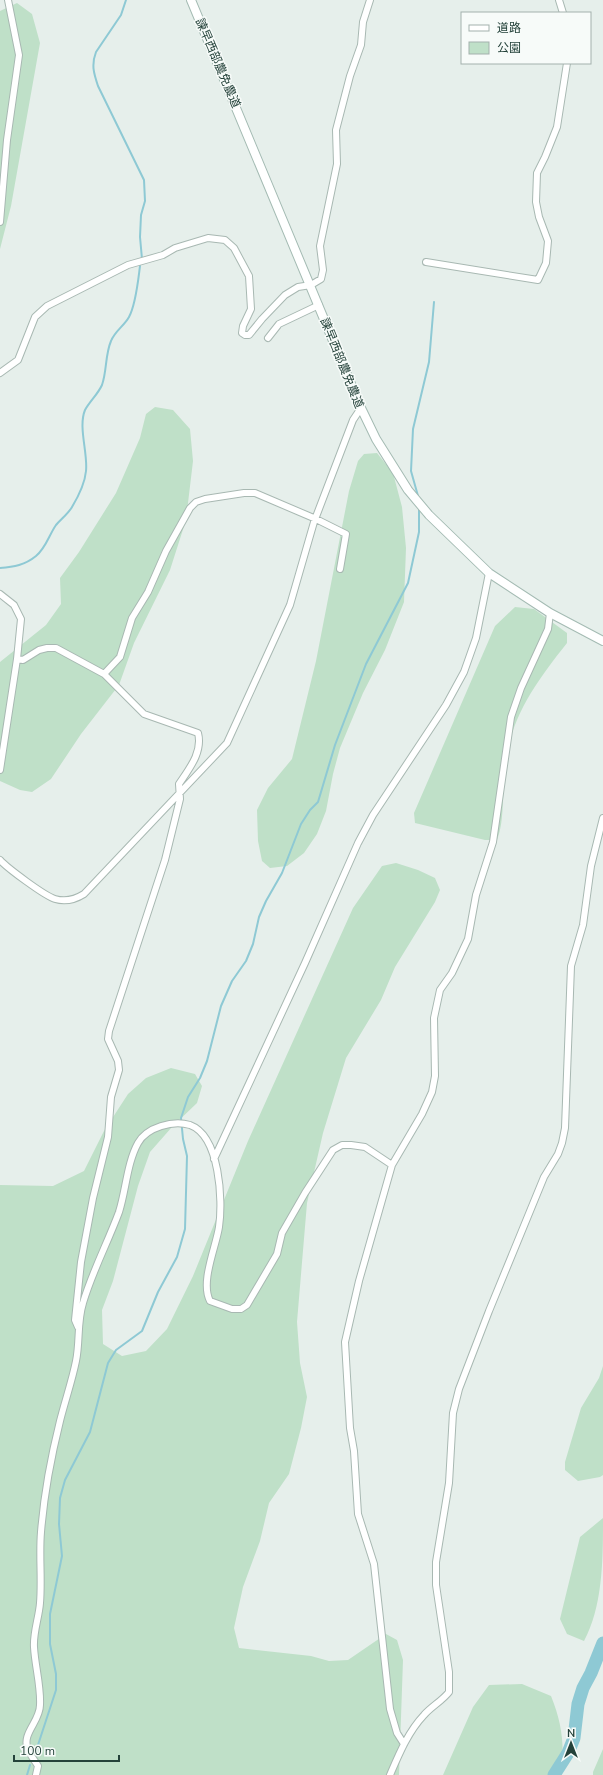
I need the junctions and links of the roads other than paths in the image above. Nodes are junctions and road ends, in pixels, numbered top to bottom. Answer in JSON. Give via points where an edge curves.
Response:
{"nodes":[{"id":1,"x":8,"y":0,"type":"edge"},
{"id":2,"x":191,"y":0,"type":"edge"},
{"id":3,"x":370,"y":0,"type":"edge"},
{"id":4,"x":559,"y":0,"type":"edge"},
{"id":5,"x":563,"y":12,"type":"edge"},
{"id":6,"x":567,"y":64,"type":"edge"},
{"id":7,"x":0,"y":222,"type":"edge"},
{"id":8,"x":426,"y":262,"type":"dead end"},
{"id":9,"x":311,"y":285,"type":"junction"},
{"id":10,"x":319,"y":306,"type":"junction"},
{"id":11,"x":268,"y":338,"type":"dead end"},
{"id":12,"x":0,"y":373,"type":"edge"},
{"id":13,"x":361,"y":408,"type":"junction"},
{"id":14,"x":316,"y":519,"type":"junction"},
{"id":15,"x":340,"y":569,"type":"dead end"},
{"id":16,"x":488,"y":573,"type":"junction"},
{"id":17,"x":0,"y":594,"type":"edge"},
{"id":18,"x":550,"y":613,"type":"junction"},
{"id":19,"x":603,"y":641,"type":"edge"},
{"id":20,"x":17,"y":659,"type":"junction"},
{"id":21,"x":104,"y":674,"type":"junction"},
{"id":22,"x":0,"y":770,"type":"edge"},
{"id":23,"x":179,"y":794,"type":"junction"},
{"id":24,"x":603,"y":818,"type":"edge"},
{"id":25,"x":0,"y":860,"type":"edge"},
{"id":26,"x":214,"y":1159,"type":"junction"},
{"id":27,"x":392,"y":1165,"type":"junction"},
{"id":28,"x":79,"y":1329,"type":"junction"},
{"id":29,"x":404,"y":1744,"type":"junction"},
{"id":30,"x":36,"y":1775,"type":"edge"},
{"id":31,"x":390,"y":1775,"type":"edge"}],
"edges":[{"from":1,"to":7,"type":"street","via":[[19,55],[6,140]]},
{"from":2,"to":9,"type":"street","name":"諫早西部農免農道"},
{"from":3,"to":9,"type":"street","via":[[363,22],[361,45],[336,130],[337,164],[320,246],[323,270],[321,279]]},
{"from":4,"to":5,"type":"street"},
{"from":6,"to":8,"type":"street","via":[[557,127],[537,173],[536,202],[548,241],[546,263],[538,280]]},
{"from":9,"to":10,"type":"street","name":"諫早西部農免農道"},
{"from":9,"to":12,"type":"street","via":[[298,287],[285,295],[249,335],[244,335],[242,326],[251,309],[249,276],[234,248],[225,240],[208,238],[128,265],[47,306],[35,317],[18,360]]},
{"from":10,"to":11,"type":"street","via":[[279,324]]},
{"from":10,"to":13,"type":"street","name":"諫早西部農免農道"},
{"from":13,"to":14,"type":"street","via":[[353,420]]},
{"from":13,"to":16,"type":"street","name":"諫早西部農免農道","via":[[376,439],[408,490]]},
{"from":14,"to":15,"type":"street","via":[[346,534]]},
{"from":14,"to":21,"type":"street","via":[[255,494],[244,493],[196,502],[186,515],[148,592],[132,618],[120,657]]},
{"from":14,"to":23,"type":"street","via":[[290,605],[227,743]]},
{"from":16,"to":18,"type":"street","name":"諫早西部農免農道"},
{"from":16,"to":26,"type":"street","via":[[476,638],[464,672],[446,705],[373,815],[358,844]]},
{"from":17,"to":20,"type":"street","via":[[14,605],[21,619]]},
{"from":18,"to":19,"type":"street","name":"諫早西部農免農道"},
{"from":18,"to":27,"type":"street","via":[[548,629],[521,688],[511,717],[493,842],[476,895],[468,939],[452,973],[440,990],[434,1018],[435,1076],[432,1092]]},
{"from":20,"to":21,"type":"street","via":[[23,660],[39,650],[56,648]]},
{"from":20,"to":22,"type":"street"},
{"from":21,"to":23,"type":"street","via":[[144,714],[198,733],[198,750],[179,784]]},
{"from":23,"to":25,"type":"street","via":[[84,894],[77,898],[54,899],[7,868]]},
{"from":23,"to":28,"type":"street","via":[[180,799],[163,867],[109,1031],[108,1039],[118,1061],[119,1070],[111,1097],[108,1137],[81,1262],[75,1320]]},
{"from":24,"to":29,"type":"street","via":[[591,866],[583,925],[571,966],[565,1128],[562,1143],[544,1178],[489,1311],[459,1389],[453,1412],[450,1483],[436,1562],[436,1585],[450,1692],[444,1700],[425,1713]]},
{"from":26,"to":27,"type":"street","via":[[220,1199],[220,1226],[206,1294],[210,1301],[232,1309],[241,1309],[247,1305],[277,1254],[282,1233],[333,1150],[342,1145],[365,1147]]},
{"from":26,"to":28,"type":"street","via":[[209,1143],[200,1132],[189,1125],[165,1124],[156,1127],[138,1142],[110,1236],[82,1304]]},
{"from":27,"to":29,"type":"street","via":[[345,1342],[358,1514],[374,1564],[390,1709],[397,1733]]},
{"from":28,"to":30,"type":"street","via":[[77,1360],[51,1462],[41,1531],[40,1601],[34,1644],[40,1704],[39,1717],[26,1739],[28,1749],[38,1766]]},
{"from":29,"to":31,"type":"street"}]}
